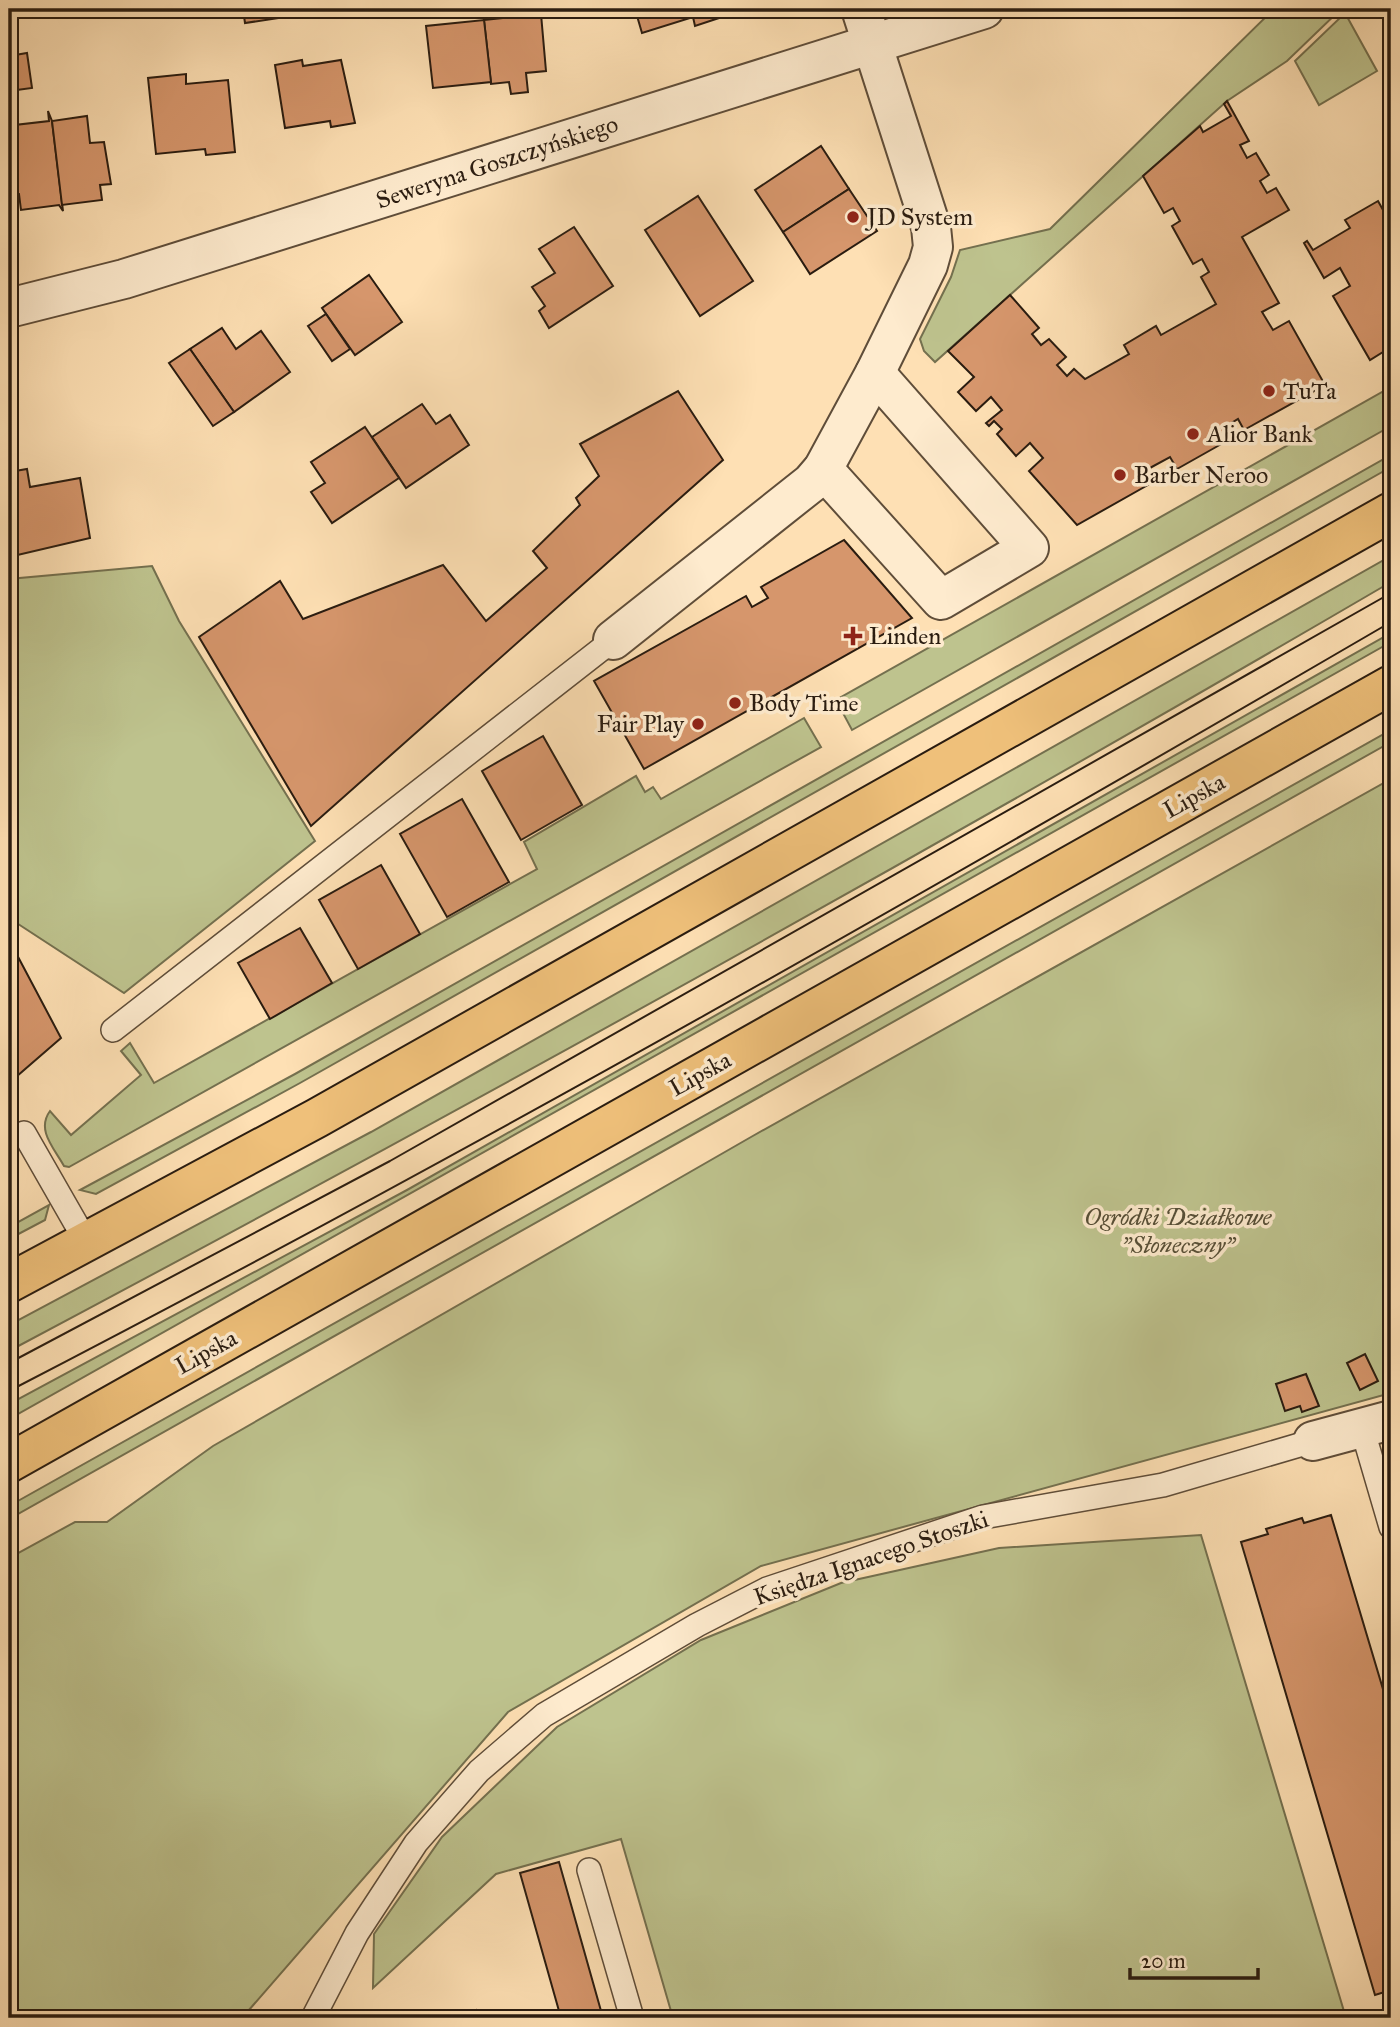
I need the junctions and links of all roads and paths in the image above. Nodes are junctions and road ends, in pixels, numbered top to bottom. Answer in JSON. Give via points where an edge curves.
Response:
{"nodes":[{"id":1,"x":984,"y":9,"type":"edge"},
{"id":2,"x":867,"y":26,"type":"edge"},
{"id":3,"x":9,"y":308,"type":"edge"},
{"id":4,"x":875,"y":373,"type":"junction"},
{"id":5,"x":823,"y":469,"type":"junction"},
{"id":6,"x":1391,"y":513,"type":"edge"},
{"id":7,"x":613,"y":640,"type":"joint"},
{"id":8,"x":1391,"y":685,"type":"edge"},
{"id":9,"x":113,"y":1030,"type":"dead end"},
{"id":10,"x":24,"y":1133,"type":"dead end"},
{"id":11,"x":87,"y":1242,"type":"junction"},
{"id":12,"x":9,"y":1283,"type":"edge"},
{"id":13,"x":1377,"y":1424,"type":"edge"},
{"id":14,"x":1313,"y":1441,"type":"joint"},
{"id":15,"x":9,"y":1463,"type":"edge"},
{"id":16,"x":1391,"y":1527,"type":"edge"},
{"id":17,"x":589,"y":1870,"type":"dead end"},
{"id":18,"x":313,"y":2018,"type":"edge"},
{"id":19,"x":632,"y":2018,"type":"edge"}],
"edges":[{"from":1,"to":2,"type":"street","name":"Seweryna Goszczyńskiego"},
{"from":2,"to":3,"type":"street","name":"Seweryna Goszczyńskiego","via":[[124,279]]},
{"from":2,"to":4,"type":"street","via":[[931,227],[933,247]]},
{"from":4,"to":5,"type":"street"},
{"from":4,"to":5,"type":"street","via":[[1030,548],[941,600]]},
{"from":5,"to":7,"type":"street","via":[[798,496]]},
{"from":6,"to":11,"type":"main road","via":[[329,1112]]},
{"from":7,"to":9,"type":"lane"},
{"from":8,"to":15,"type":"main road","name":"Lipska"},
{"from":10,"to":11,"type":"lane"},
{"from":11,"to":12,"type":"main road"},
{"from":13,"to":14,"type":"street","name":"Księdza Ignacego Stoszki"},
{"from":13,"to":16,"type":"lane"},
{"from":14,"to":18,"type":"lane","name":"Księdza Ignacego Stoszki","via":[[1163,1485],[983,1517],[767,1589],[697,1625],[544,1715],[479,1771],[416,1843],[357,1933]]},
{"from":17,"to":19,"type":"lane"}]}
